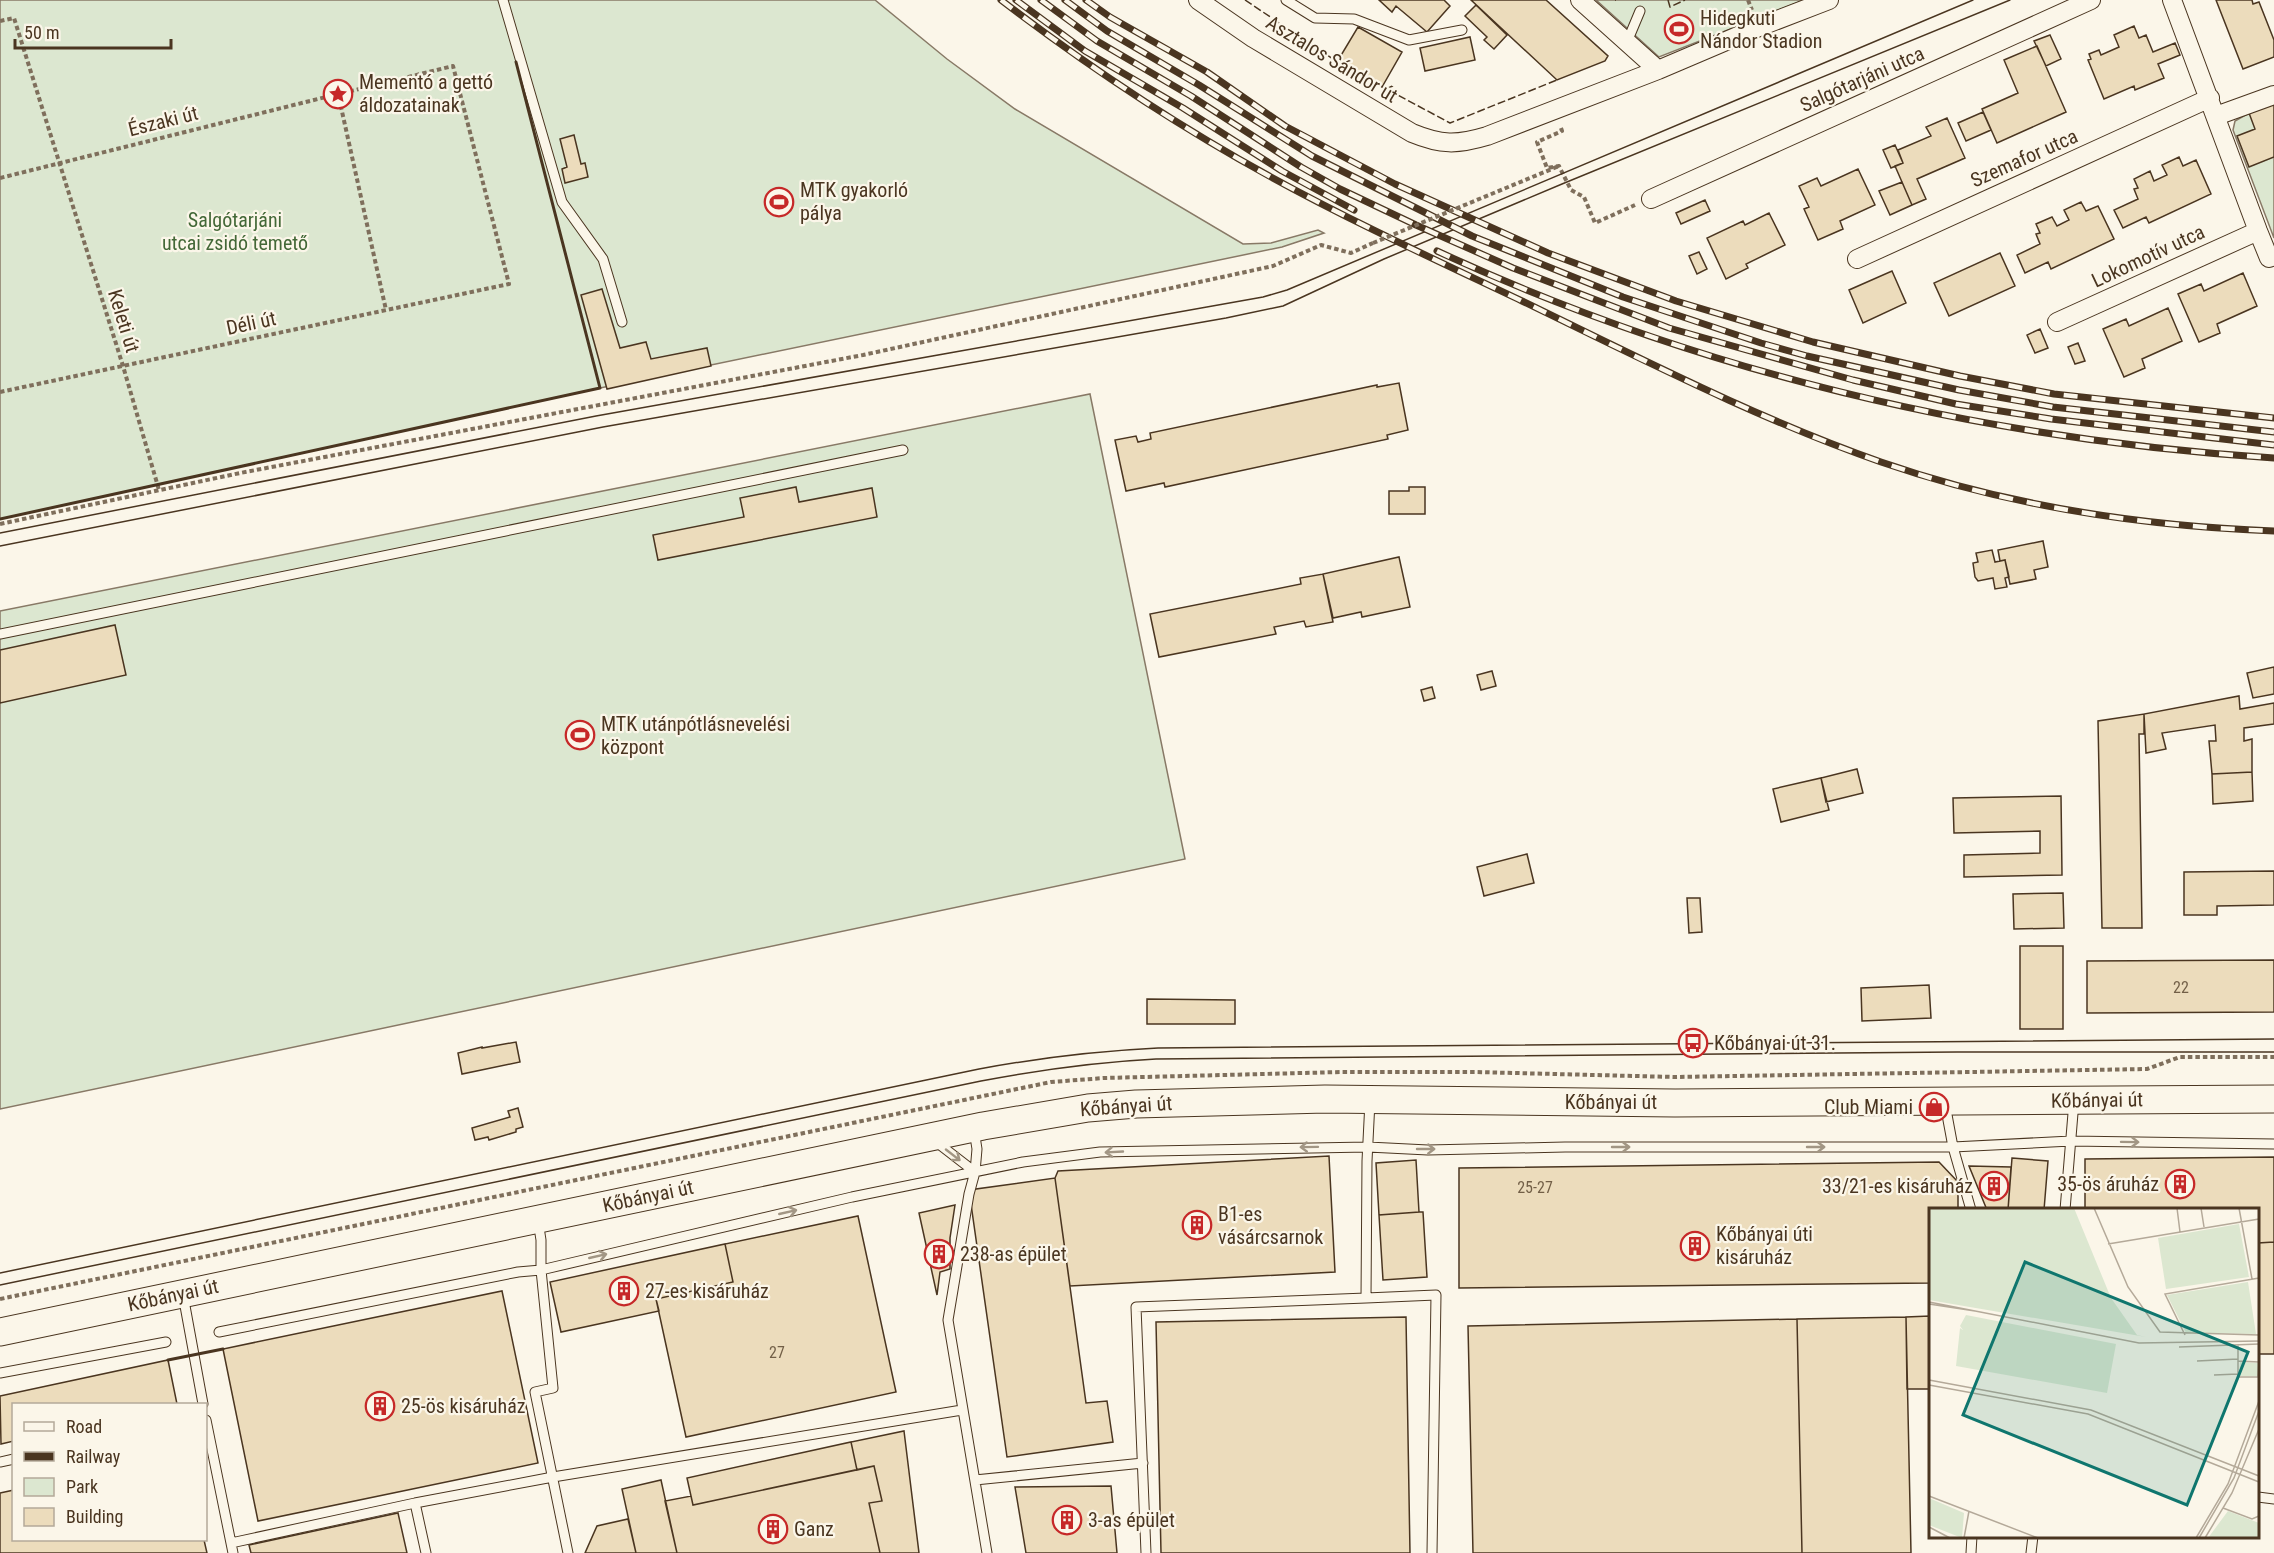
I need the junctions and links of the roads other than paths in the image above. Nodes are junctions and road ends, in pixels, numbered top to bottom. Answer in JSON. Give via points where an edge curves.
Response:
{"nodes":[{"id":1,"x":503,"y":0,"type":"edge"},
{"id":2,"x":1197,"y":0,"type":"edge"},
{"id":3,"x":1286,"y":0,"type":"edge"},
{"id":4,"x":1580,"y":0,"type":"edge"},
{"id":5,"x":1830,"y":0,"type":"edge"},
{"id":6,"x":2091,"y":0,"type":"edge"},
{"id":7,"x":2172,"y":0,"type":"edge"},
{"id":8,"x":1640,"y":11,"type":"dead end"},
{"id":9,"x":1462,"y":30,"type":"dead end"},
{"id":10,"x":1627,"y":42,"type":"junction"},
{"id":11,"x":1658,"y":70,"type":"junction"},
{"id":12,"x":2274,"y":94,"type":"edge"},
{"id":13,"x":2210,"y":98,"type":"junction"},
{"id":14,"x":2216,"y":116,"type":"junction"},
{"id":15,"x":1651,"y":199,"type":"road end"},
{"id":16,"x":2258,"y":231,"type":"junction"},
{"id":17,"x":2274,"y":256,"type":"edge"},
{"id":18,"x":1857,"y":258,"type":"dead end"},
{"id":19,"x":622,"y":322,"type":"dead end"},
{"id":20,"x":2057,"y":322,"type":"dead end"},
{"id":21,"x":903,"y":450,"type":"dead end"},
{"id":22,"x":0,"y":634,"type":"edge"},
{"id":23,"x":2274,"y":1099,"type":"edge"},
{"id":24,"x":1370,"y":1100,"type":"junction"},
{"id":25,"x":1945,"y":1101,"type":"junction"},
{"id":26,"x":2074,"y":1101,"type":"junction"},
{"id":27,"x":974,"y":1128,"type":"junction"},
{"id":28,"x":931,"y":1137,"type":"junction"},
{"id":29,"x":2071,"y":1141,"type":"junction"},
{"id":30,"x":2274,"y":1144,"type":"edge"},
{"id":31,"x":1368,"y":1146,"type":"junction"},
{"id":32,"x":1953,"y":1147,"type":"junction"},
{"id":33,"x":975,"y":1173,"type":"junction"},
{"id":34,"x":1971,"y":1208,"type":"edge"},
{"id":35,"x":2065,"y":1208,"type":"edge"},
{"id":36,"x":537,"y":1219,"type":"junction"},
{"id":37,"x":541,"y":1270,"type":"junction"},
{"id":38,"x":183,"y":1293,"type":"junction"},
{"id":39,"x":1366,"y":1298,"type":"junction"},
{"id":40,"x":0,"y":1332,"type":"edge"},
{"id":41,"x":219,"y":1332,"type":"dead end"},
{"id":42,"x":166,"y":1342,"type":"dead end"},
{"id":43,"x":0,"y":1373,"type":"edge"},
{"id":44,"x":203,"y":1403,"type":"edge"},
{"id":45,"x":962,"y":1410,"type":"junction"},
{"id":46,"x":207,"y":1425,"type":"edge"},
{"id":47,"x":1143,"y":1463,"type":"junction"},
{"id":48,"x":553,"y":1477,"type":"junction"},
{"id":49,"x":975,"y":1480,"type":"junction"},
{"id":50,"x":2259,"y":1497,"type":"edge"},
{"id":51,"x":2274,"y":1499,"type":"edge"},
{"id":52,"x":415,"y":1503,"type":"junction"},
{"id":53,"x":1972,"y":1538,"type":"edge"},
{"id":54,"x":2033,"y":1538,"type":"edge"},
{"id":55,"x":231,"y":1543,"type":"junction"},
{"id":56,"x":233,"y":1553,"type":"edge"},
{"id":57,"x":426,"y":1553,"type":"edge"},
{"id":58,"x":568,"y":1553,"type":"edge"},
{"id":59,"x":987,"y":1553,"type":"edge"},
{"id":60,"x":1146,"y":1553,"type":"edge"},
{"id":61,"x":1432,"y":1553,"type":"edge"},
{"id":62,"x":1971,"y":1553,"type":"edge"},
{"id":63,"x":2031,"y":1553,"type":"edge"}],
"edges":[{"from":1,"to":19,"type":"lane","via":[[562,202],[603,259]]},
{"from":2,"to":11,"type":"street","name":"Asztalos Sándor út","via":[[1412,133],[1450,144],[1487,136]]},
{"from":3,"to":9,"type":"lane","via":[[1315,18],[1354,19],[1408,40]]},
{"from":4,"to":10,"type":"street"},
{"from":5,"to":11,"type":"street"},
{"from":6,"to":15,"type":"street","name":"Salgótarjáni utca"},
{"from":7,"to":13,"type":"street"},
{"from":8,"to":10,"type":"lane"},
{"from":10,"to":11,"type":"street"},
{"from":12,"to":14,"type":"street"},
{"from":13,"to":14,"type":"street"},
{"from":13,"to":18,"type":"street","name":"Szemafor utca"},
{"from":14,"to":16,"type":"street"},
{"from":16,"to":17,"type":"street","via":[[2269,258]]},
{"from":16,"to":20,"type":"street","name":"Lokomotív utca"},
{"from":21,"to":22,"type":"lane"},
{"from":23,"to":26,"type":"main road","name":"Kőbányai út"},
{"from":24,"to":25,"type":"main road","name":"Kőbányai út"},
{"from":24,"to":27,"type":"main road","name":"Kőbányai út","via":[[1136,1104],[1051,1113]]},
{"from":24,"to":31,"type":"lane"},
{"from":25,"to":26,"type":"main road","name":"Kőbányai út"},
{"from":25,"to":32,"type":"lane"},
{"from":26,"to":29,"type":"lane"},
{"from":27,"to":28,"type":"main road","name":"Kőbányai út"},
{"from":27,"to":33,"type":"lane"},
{"from":28,"to":33,"type":"lane","one_way":true},
{"from":28,"to":36,"type":"main road","name":"Kőbányai út"},
{"from":29,"to":30,"type":"lane","one_way":true},
{"from":29,"to":32,"type":"lane"},
{"from":29,"to":35,"type":"lane"},
{"from":31,"to":32,"type":"lane","one_way":true,"via":[[1428,1150]]},
{"from":31,"to":33,"type":"lane","one_way":true,"via":[[1100,1152]]},
{"from":31,"to":39,"type":"lane"},
{"from":32,"to":34,"type":"lane"},
{"from":37,"to":33,"type":"lane","one_way":true,"via":[[852,1197]]},
{"from":33,"to":45,"type":"lane","via":[[948,1320]]},
{"from":36,"to":37,"type":"lane"},
{"from":36,"to":38,"type":"main road","name":"Kőbányai út"},
{"from":37,"to":41,"type":"lane"},
{"from":37,"to":48,"type":"lane","via":[[553,1388],[535,1392]]},
{"from":38,"to":40,"type":"main road","name":"Kőbányai út"},
{"from":38,"to":44,"type":"lane"},
{"from":39,"to":47,"type":"lane","via":[[1136,1307]]},
{"from":39,"to":61,"type":"lane","via":[[1436,1295]]},
{"from":42,"to":43,"type":"lane"},
{"from":45,"to":48,"type":"lane"},
{"from":45,"to":49,"type":"lane"},
{"from":46,"to":55,"type":"lane"},
{"from":47,"to":49,"type":"lane"},
{"from":47,"to":60,"type":"lane"},
{"from":48,"to":52,"type":"lane"},
{"from":48,"to":58,"type":"lane"},
{"from":49,"to":59,"type":"lane"},
{"from":50,"to":51,"type":"lane"},
{"from":52,"to":55,"type":"lane"},
{"from":52,"to":57,"type":"lane"},
{"from":53,"to":62,"type":"lane"},
{"from":54,"to":63,"type":"lane"},
{"from":55,"to":56,"type":"lane"}]}
